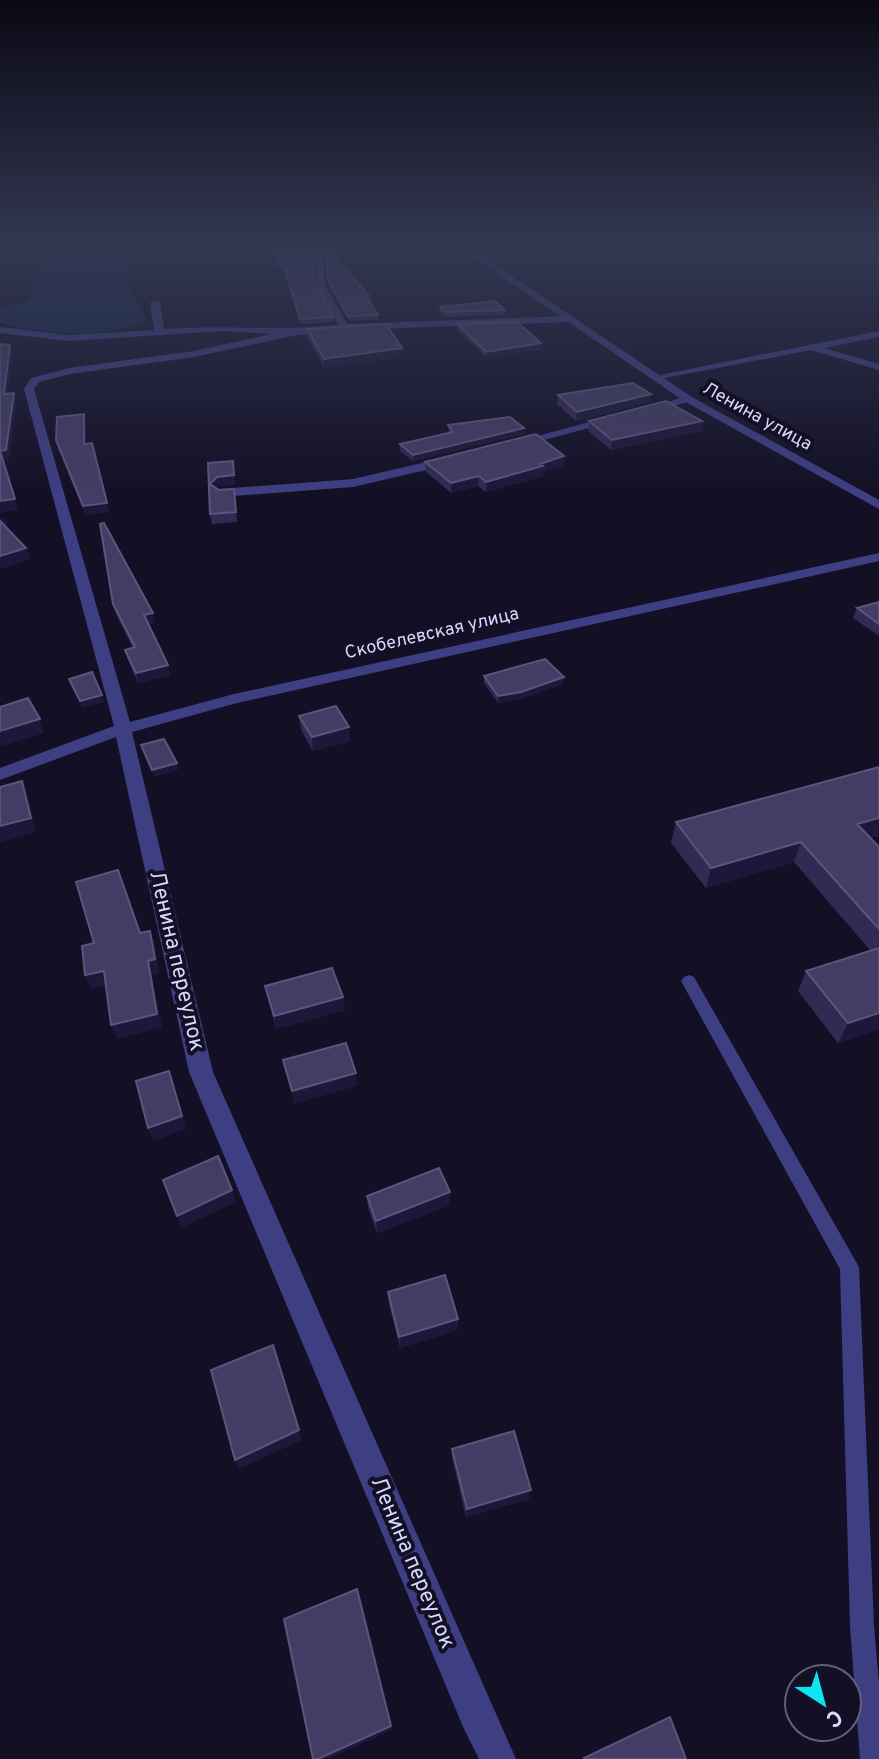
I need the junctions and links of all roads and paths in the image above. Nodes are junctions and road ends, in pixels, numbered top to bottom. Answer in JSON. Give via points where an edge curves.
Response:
{"nodes":[{"id":1,"x":220,"y":328,"type":"edge"},
{"id":2,"x":224,"y":328,"type":"edge"},
{"id":3,"x":335,"y":328,"type":"edge"},
{"id":4,"x":582,"y":328,"type":"edge"},
{"id":5,"x":0,"y":330,"type":"edge"},
{"id":6,"x":159,"y":330,"type":"joint"},
{"id":7,"x":292,"y":333,"type":"junction"},
{"id":8,"x":879,"y":334,"type":"edge"},
{"id":9,"x":811,"y":347,"type":"junction"},
{"id":10,"x":879,"y":367,"type":"edge"},
{"id":11,"x":655,"y":377,"type":"junction"},
{"id":12,"x":688,"y":399,"type":"junction"},
{"id":13,"x":500,"y":448,"type":"edge"},
{"id":14,"x":470,"y":456,"type":"edge"},
{"id":15,"x":220,"y":493,"type":"edge"},
{"id":16,"x":879,"y":505,"type":"edge"},
{"id":17,"x":879,"y":557,"type":"edge"},
{"id":18,"x":123,"y":729,"type":"junction"},
{"id":19,"x":0,"y":774,"type":"edge"},
{"id":20,"x":689,"y":981,"type":"dead end"},
{"id":21,"x":498,"y":1759,"type":"edge"},
{"id":22,"x":873,"y":1759,"type":"edge"}],
"edges":[{"from":1,"to":6,"type":"street"},
{"from":2,"to":7,"type":"street"},
{"from":3,"to":7,"type":"street"},
{"from":4,"to":11,"type":"street","name":"Ленина улица"},
{"from":5,"to":6,"type":"street","via":[[68,338]]},
{"from":7,"to":18,"type":"street","name":"Ленина переулок","via":[[194,354],[69,371],[35,380],[29,389]]},
{"from":8,"to":9,"type":"street"},
{"from":9,"to":10,"type":"street"},
{"from":9,"to":11,"type":"street"},
{"from":11,"to":12,"type":"street","name":"Ленина улица"},
{"from":12,"to":13,"type":"street"},
{"from":12,"to":16,"type":"street","name":"Ленина улица"},
{"from":14,"to":15,"type":"street","via":[[353,483]]},
{"from":17,"to":18,"type":"street","name":"Скобелевская улица","via":[[234,699]]},
{"from":18,"to":19,"type":"street","name":"Скобелевская улица"},
{"from":18,"to":21,"type":"street","name":"Ленина переулок","via":[[201,1072]]},
{"from":20,"to":22,"type":"lane","via":[[849,1267],[862,1626]]}]}
